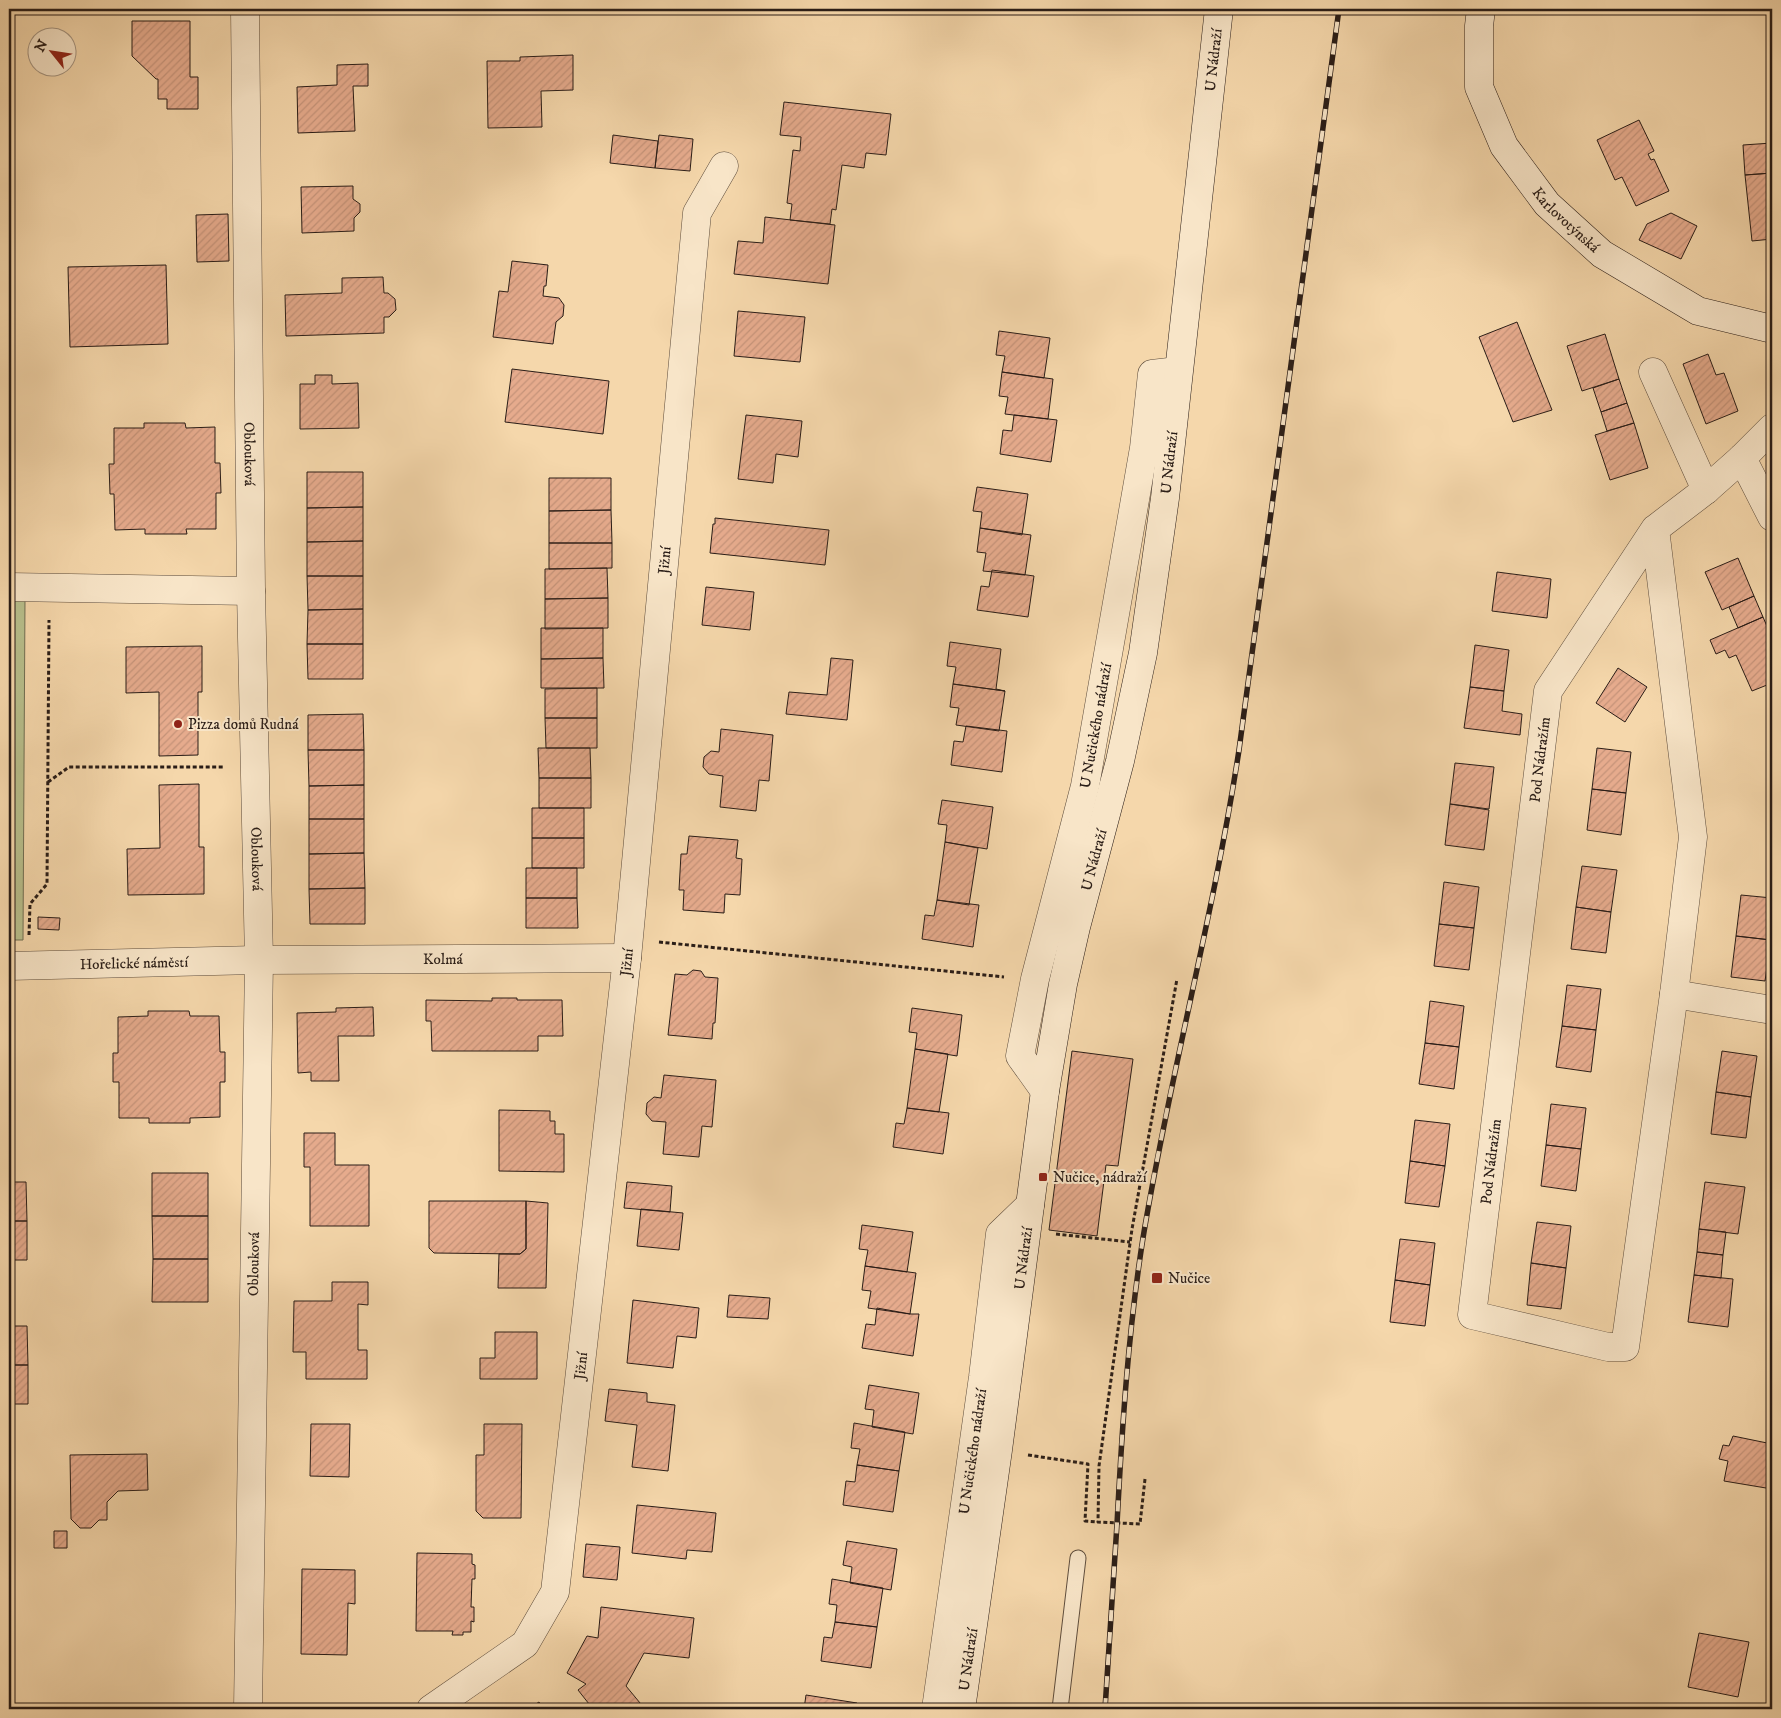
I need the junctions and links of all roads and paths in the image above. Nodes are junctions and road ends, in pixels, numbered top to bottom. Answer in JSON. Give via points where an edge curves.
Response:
{"nodes":[{"id":1,"x":245,"y":9,"type":"edge"},
{"id":2,"x":1219,"y":9,"type":"edge"},
{"id":3,"x":1481,"y":9,"type":"edge"},
{"id":4,"x":724,"y":166,"type":"dead end"},
{"id":5,"x":1772,"y":329,"type":"edge"},
{"id":6,"x":1178,"y":371,"type":"junction"},
{"id":7,"x":1653,"y":372,"type":"dead end"},
{"id":8,"x":1772,"y":428,"type":"edge"},
{"id":9,"x":1742,"y":458,"type":"junction"},
{"id":10,"x":1706,"y":490,"type":"junction"},
{"id":11,"x":1772,"y":517,"type":"edge"},
{"id":12,"x":1655,"y":529,"type":"junction"},
{"id":13,"x":9,"y":587,"type":"edge"},
{"id":14,"x":251,"y":591,"type":"junction"},
{"id":15,"x":49,"y":620,"type":"dead end"},
{"id":16,"x":255,"y":767,"type":"junction"},
{"id":17,"x":48,"y":782,"type":"junction"},
{"id":18,"x":628,"y":948,"type":"junction"},
{"id":19,"x":259,"y":960,"type":"junction"},
{"id":20,"x":18,"y":966,"type":"edge"},
{"id":21,"x":1035,"y":979,"type":"junction"},
{"id":22,"x":1177,"y":979,"type":"dead end"},
{"id":23,"x":1674,"y":994,"type":"junction"},
{"id":24,"x":1772,"y":1010,"type":"edge"},
{"id":25,"x":1045,"y":1091,"type":"junction"},
{"id":26,"x":1030,"y":1205,"type":"junction"},
{"id":27,"x":1052,"y":1234,"type":"dead end"},
{"id":28,"x":1130,"y":1242,"type":"junction"},
{"id":29,"x":998,"y":1450,"type":"junction"},
{"id":30,"x":1145,"y":1479,"type":"dead end"},
{"id":31,"x":1098,"y":1522,"type":"junction"},
{"id":32,"x":1078,"y":1558,"type":"dead end"},
{"id":33,"x":248,"y":1709,"type":"edge"},
{"id":34,"x":431,"y":1709,"type":"edge"},
{"id":35,"x":936,"y":1709,"type":"edge"},
{"id":36,"x":960,"y":1709,"type":"edge"},
{"id":37,"x":1060,"y":1709,"type":"edge"}],
"edges":[{"from":1,"to":14,"type":"street","name":"Oblouková"},
{"from":2,"to":6,"type":"street","name":"U Nádraží"},
{"from":3,"to":5,"type":"street","name":"Karlovotýnská","via":[[1479,87],[1504,146],[1547,204],[1602,254],[1698,311]]},
{"from":4,"to":18,"type":"street","name":"Jižní","via":[[697,213]]},
{"from":6,"to":21,"type":"street","name":"U Nučického nádraží","via":[[1152,374],[1144,448],[1085,786]]},
{"from":6,"to":25,"type":"street","name":"U Nádraží","via":[[1143,653],[1120,761],[1063,984]]},
{"from":7,"to":10,"type":"street"},
{"from":8,"to":9,"type":"street","name":"Pod Nádražím"},
{"from":9,"to":10,"type":"street","name":"Pod Nádražím"},
{"from":9,"to":11,"type":"street"},
{"from":10,"to":12,"type":"street","name":"Pod Nádražím"},
{"from":12,"to":23,"type":"street","name":"Pod Nádražím","via":[[1693,837]]},
{"from":12,"to":23,"type":"street","name":"Pod Nádražím","via":[[1548,691],[1472,1315],[1608,1347],[1625,1347]]},
{"from":13,"to":14,"type":"street"},
{"from":14,"to":16,"type":"street","name":"Oblouková"},
{"from":15,"to":17,"type":"path"},
{"from":16,"to":17,"type":"path","via":[[69,767]]},
{"from":16,"to":19,"type":"street","name":"Oblouková"},
{"from":17,"to":20,"type":"path","via":[[47,884],[30,904]]},
{"from":18,"to":19,"type":"street","name":"Kolmá"},
{"from":18,"to":21,"type":"path"},
{"from":18,"to":34,"type":"street","name":"Jižní","via":[[555,1592],[525,1644]]},
{"from":19,"to":20,"type":"street","name":"Hořelické náměstí"},
{"from":19,"to":33,"type":"street","name":"Oblouková"},
{"from":21,"to":25,"type":"street","name":"U Nučického nádraží","via":[[1020,1056]]},
{"from":22,"to":28,"type":"path"},
{"from":23,"to":24,"type":"street"},
{"from":25,"to":26,"type":"street","name":"U Nádraží"},
{"from":26,"to":29,"type":"street","name":"U Nádraží"},
{"from":26,"to":35,"type":"street","name":"U Nučického nádraží","via":[[1000,1234]]},
{"from":27,"to":28,"type":"path"},
{"from":28,"to":31,"type":"path","via":[[1099,1466]]},
{"from":29,"to":31,"type":"path","via":[[1088,1464],[1085,1521]]},
{"from":29,"to":36,"type":"street","name":"U Nádraží"},
{"from":30,"to":31,"type":"path","via":[[1140,1524]]},
{"from":32,"to":37,"type":"lane"}]}
